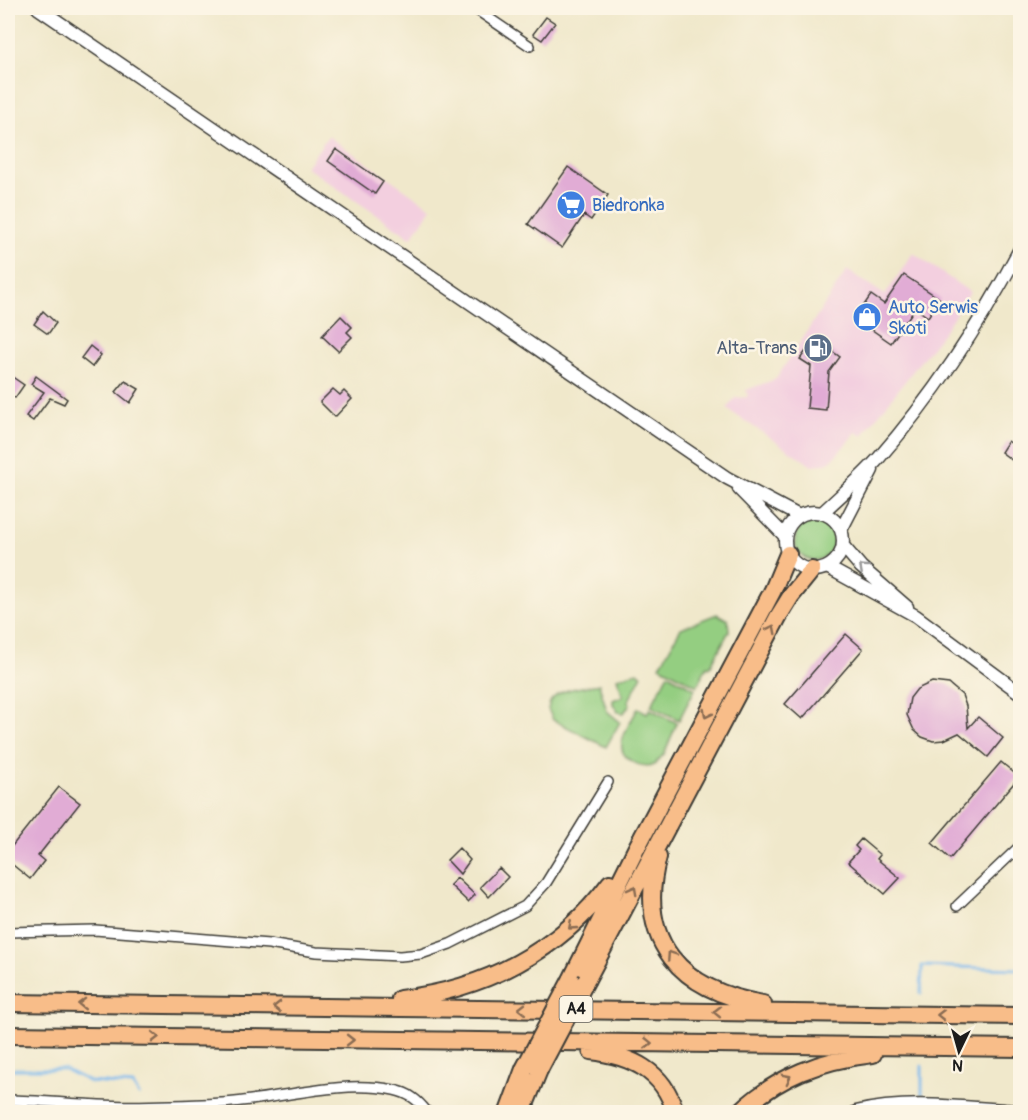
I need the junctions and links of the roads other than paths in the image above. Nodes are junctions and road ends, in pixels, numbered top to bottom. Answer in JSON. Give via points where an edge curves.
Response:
{"nodes":[{"id":1,"x":38,"y":8,"type":"edge"},
{"id":2,"x":474,"y":8,"type":"edge"},
{"id":3,"x":530,"y":46,"type":"dead end"},
{"id":4,"x":1020,"y":249,"type":"edge"},
{"id":5,"x":878,"y":459,"type":"junction"},
{"id":6,"x":727,"y":478,"type":"junction"},
{"id":7,"x":822,"y":513,"type":"junction"},
{"id":8,"x":799,"y":516,"type":"junction"},
{"id":9,"x":841,"y":530,"type":"junction"},
{"id":10,"x":785,"y":536,"type":"junction"},
{"id":11,"x":843,"y":546,"type":"junction"},
{"id":12,"x":788,"y":554,"type":"junction"},
{"id":13,"x":820,"y":569,"type":"junction"},
{"id":14,"x":916,"y":616,"type":"junction"},
{"id":15,"x":1020,"y":693,"type":"edge"},
{"id":16,"x":608,"y":782,"type":"dead end"},
{"id":17,"x":672,"y":818,"type":"junction"},
{"id":18,"x":1020,"y":846,"type":"edge"},
{"id":19,"x":636,"y":849,"type":"junction"},
{"id":20,"x":957,"y":906,"type":"dead end"},
{"id":21,"x":8,"y":932,"type":"edge"},
{"id":22,"x":579,"y":979,"type":"junction"},
{"id":23,"x":8,"y":1003,"type":"edge"},
{"id":24,"x":335,"y":1007,"type":"junction"},
{"id":25,"x":817,"y":1013,"type":"junction"},
{"id":26,"x":1020,"y":1016,"type":"edge"},
{"id":27,"x":8,"y":1035,"type":"edge"},
{"id":28,"x":526,"y":1041,"type":"junction"},
{"id":29,"x":930,"y":1047,"type":"junction"},
{"id":30,"x":1020,"y":1048,"type":"edge"},
{"id":31,"x":531,"y":1070,"type":"junction"},
{"id":32,"x":8,"y":1100,"type":"edge"},
{"id":33,"x":1020,"y":1111,"type":"edge"},
{"id":34,"x":427,"y":1113,"type":"edge"},
{"id":35,"x":507,"y":1113,"type":"edge"},
{"id":36,"x":522,"y":1113,"type":"edge"},
{"id":37,"x":675,"y":1113,"type":"edge"},
{"id":38,"x":740,"y":1113,"type":"edge"},
{"id":39,"x":856,"y":1113,"type":"edge"}],
"edges":[{"from":1,"to":6,"type":"street"},
{"from":2,"to":3,"type":"street"},
{"from":4,"to":5,"type":"street","via":[[974,329]]},
{"from":5,"to":7,"type":"street"},
{"from":5,"to":9,"type":"street"},
{"from":6,"to":8,"type":"street"},
{"from":6,"to":10,"type":"street"},
{"from":7,"to":8,"type":"street"},
{"from":7,"to":9,"type":"street"},
{"from":8,"to":10,"type":"street"},
{"from":9,"to":11,"type":"street"},
{"from":10,"to":12,"type":"street"},
{"from":11,"to":13,"type":"street","via":[[837,559]]},
{"from":14,"to":11,"type":"street","one_way":true},
{"from":12,"to":13,"type":"street","via":[[798,566]]},
{"from":12,"to":19,"type":"highway","one_way":true,"via":[[773,590]]},
{"from":13,"to":14,"type":"street"},
{"from":17,"to":13,"type":"highway","one_way":true,"via":[[778,617],[791,596]]},
{"from":14,"to":15,"type":"street"},
{"from":16,"to":21,"type":"street","via":[[546,883],[525,906],[450,944],[421,954],[316,952],[270,944],[95,930]]},
{"from":22,"to":17,"type":"highway","one_way":true},
{"from":25,"to":17,"type":"highway","one_way":true,"via":[[715,993],[670,956],[656,926],[651,899],[658,854]]},
{"from":18,"to":20,"type":"street"},
{"from":19,"to":22,"type":"highway"},
{"from":19,"to":24,"type":"highway","one_way":true,"via":[[581,918],[546,947],[506,970],[444,993]]},
{"from":22,"to":31,"type":"highway","bridge":true},
{"from":24,"to":23,"type":"highway","number":"A4","one_way":true},
{"from":25,"to":24,"type":"highway","number":"A4","one_way":true},
{"from":26,"to":25,"type":"highway","number":"A4","one_way":true},
{"from":27,"to":28,"type":"highway","number":"A4","one_way":true},
{"from":28,"to":29,"type":"highway","number":"A4","one_way":true},
{"from":28,"to":37,"type":"highway","via":[[612,1054],[638,1063],[662,1084]]},
{"from":29,"to":30,"type":"highway","number":"A4"},
{"from":38,"to":29,"type":"highway","one_way":true,"via":[[770,1087],[813,1065],[851,1056]]},
{"from":31,"to":35,"type":"highway"},
{"from":31,"to":36,"type":"highway"},
{"from":32,"to":34,"type":"street","via":[[99,1105],[209,1104],[324,1090],[370,1089],[411,1095]]},
{"from":33,"to":39,"type":"street","via":[[914,1106]]}]}
